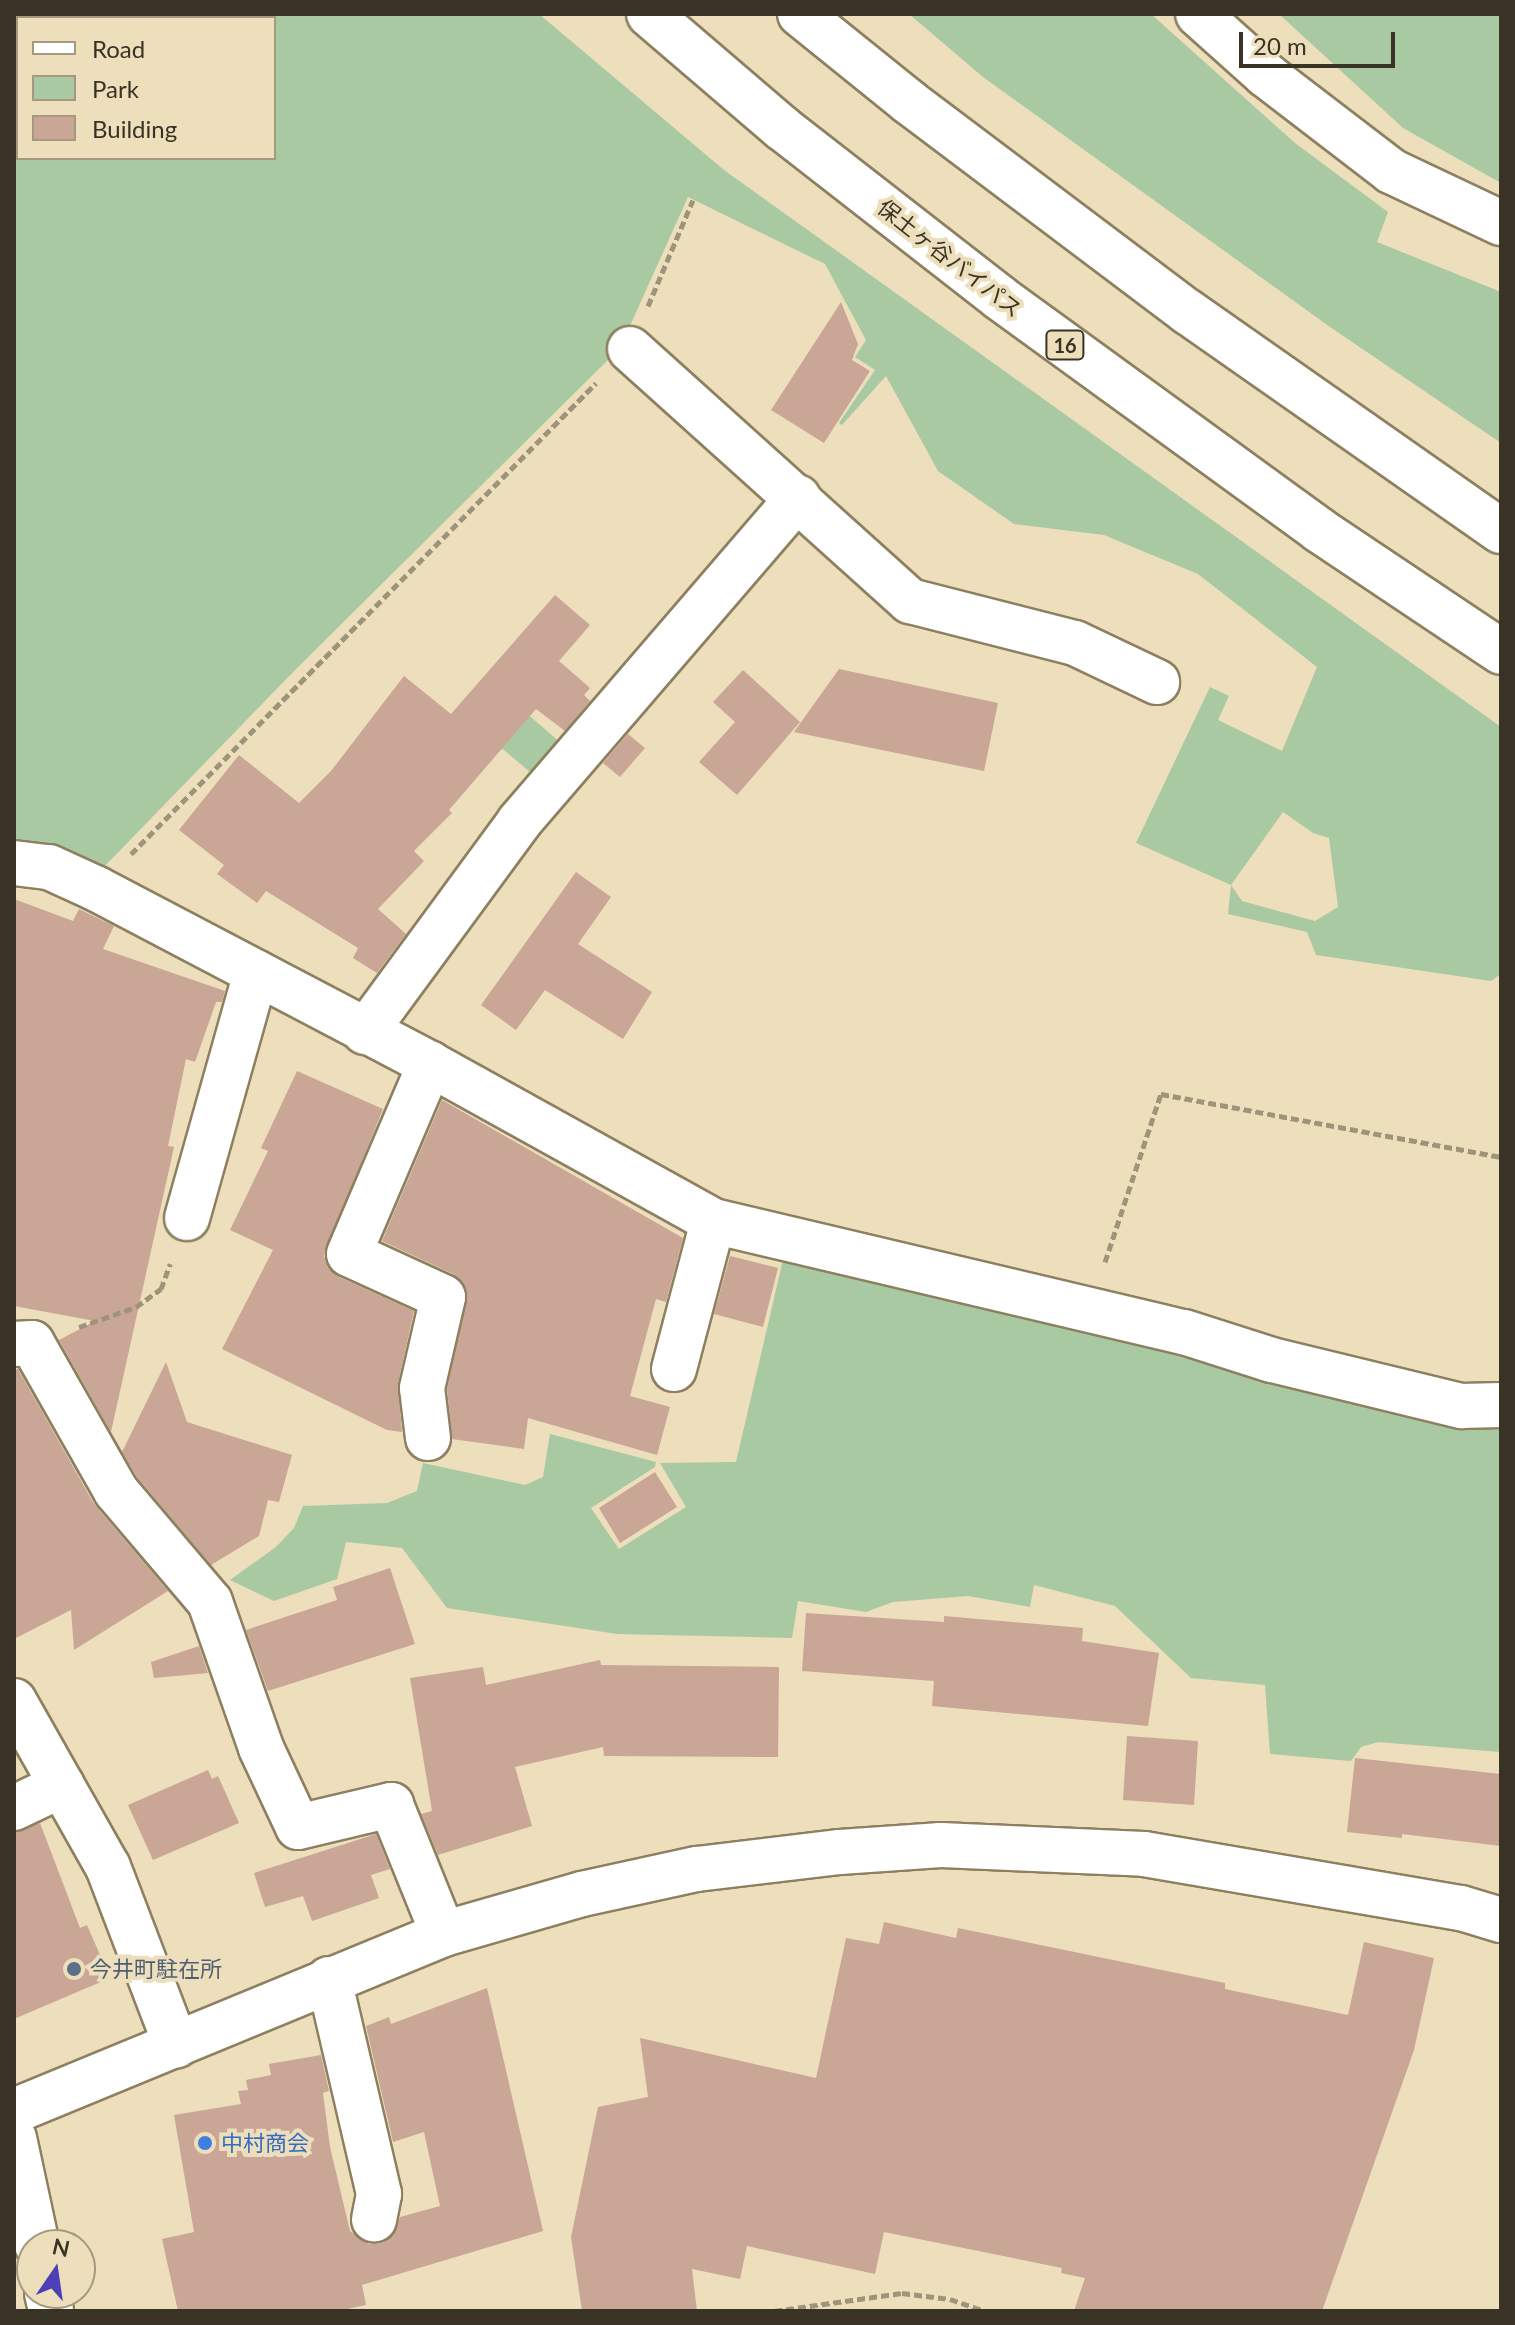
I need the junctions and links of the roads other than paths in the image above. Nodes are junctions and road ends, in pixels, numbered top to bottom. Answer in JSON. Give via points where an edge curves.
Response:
{"nodes":[{"id":1,"x":649,"y":14,"type":"edge"},
{"id":2,"x":800,"y":14,"type":"edge"},
{"id":3,"x":1198,"y":14,"type":"edge"},
{"id":4,"x":1501,"y":223,"type":"edge"},
{"id":5,"x":630,"y":349,"type":"road end"},
{"id":6,"x":798,"y":498,"type":"junction"},
{"id":7,"x":1501,"y":531,"type":"edge"},
{"id":8,"x":1501,"y":652,"type":"edge"},
{"id":9,"x":1157,"y":682,"type":"dead end"},
{"id":10,"x":14,"y":863,"type":"edge"},
{"id":11,"x":256,"y":973,"type":"junction"},
{"id":12,"x":365,"y":1032,"type":"junction"},
{"id":13,"x":430,"y":1064,"type":"junction"},
{"id":14,"x":187,"y":1218,"type":"road end"},
{"id":15,"x":713,"y":1221,"type":"junction"},
{"id":16,"x":23,"y":1344,"type":"edge"},
{"id":17,"x":674,"y":1369,"type":"dead end"},
{"id":18,"x":1501,"y":1405,"type":"edge"},
{"id":19,"x":428,"y":1438,"type":"dead end"},
{"id":20,"x":14,"y":1701,"type":"edge"},
{"id":21,"x":62,"y":1785,"type":"junction"},
{"id":22,"x":14,"y":1808,"type":"edge"},
{"id":23,"x":1501,"y":1920,"type":"edge"},
{"id":24,"x":443,"y":1934,"type":"junction"},
{"id":25,"x":329,"y":1979,"type":"junction"},
{"id":26,"x":176,"y":2045,"type":"junction"},
{"id":27,"x":14,"y":2111,"type":"edge"},
{"id":28,"x":14,"y":2138,"type":"edge"},
{"id":29,"x":374,"y":2220,"type":"dead end"},
{"id":30,"x":34,"y":2229,"type":"edge"}],
"edges":[{"from":1,"to":8,"type":"main road","name":"保土ヶ谷バイパス","number":"16","via":[[782,128],[1000,298],[1319,530]]},
{"from":2,"to":7,"type":"main road","via":[[1188,312]]},
{"from":3,"to":4,"type":"main road","via":[[1266,75],[1391,171]]},
{"from":5,"to":6,"type":"main road"},
{"from":6,"to":9,"type":"main road","via":[[910,601],[1075,643]]},
{"from":6,"to":12,"type":"main road","via":[[519,822]]},
{"from":10,"to":11,"type":"main road","via":[[49,867]]},
{"from":11,"to":12,"type":"main road"},
{"from":11,"to":14,"type":"main road"},
{"from":12,"to":13,"type":"main road"},
{"from":13,"to":15,"type":"main road"},
{"from":13,"to":19,"type":"main road","via":[[349,1254],[443,1297],[422,1388]]},
{"from":15,"to":17,"type":"main road"},
{"from":15,"to":18,"type":"main road","via":[[1090,1310],[1461,1406]]},
{"from":16,"to":24,"type":"main road","via":[[116,1491],[210,1602],[261,1748],[298,1827],[391,1805]]},
{"from":20,"to":21,"type":"main road"},
{"from":21,"to":22,"type":"main road"},
{"from":21,"to":26,"type":"main road","via":[[108,1867]]},
{"from":23,"to":24,"type":"main road","via":[[1461,1908],[1144,1854],[941,1845],[697,1869],[582,1894]]},
{"from":24,"to":25,"type":"main road"},
{"from":25,"to":26,"type":"main road"},
{"from":25,"to":29,"type":"main road","via":[[379,2194]]},
{"from":26,"to":27,"type":"main road"},
{"from":28,"to":30,"type":"main road"}]}
